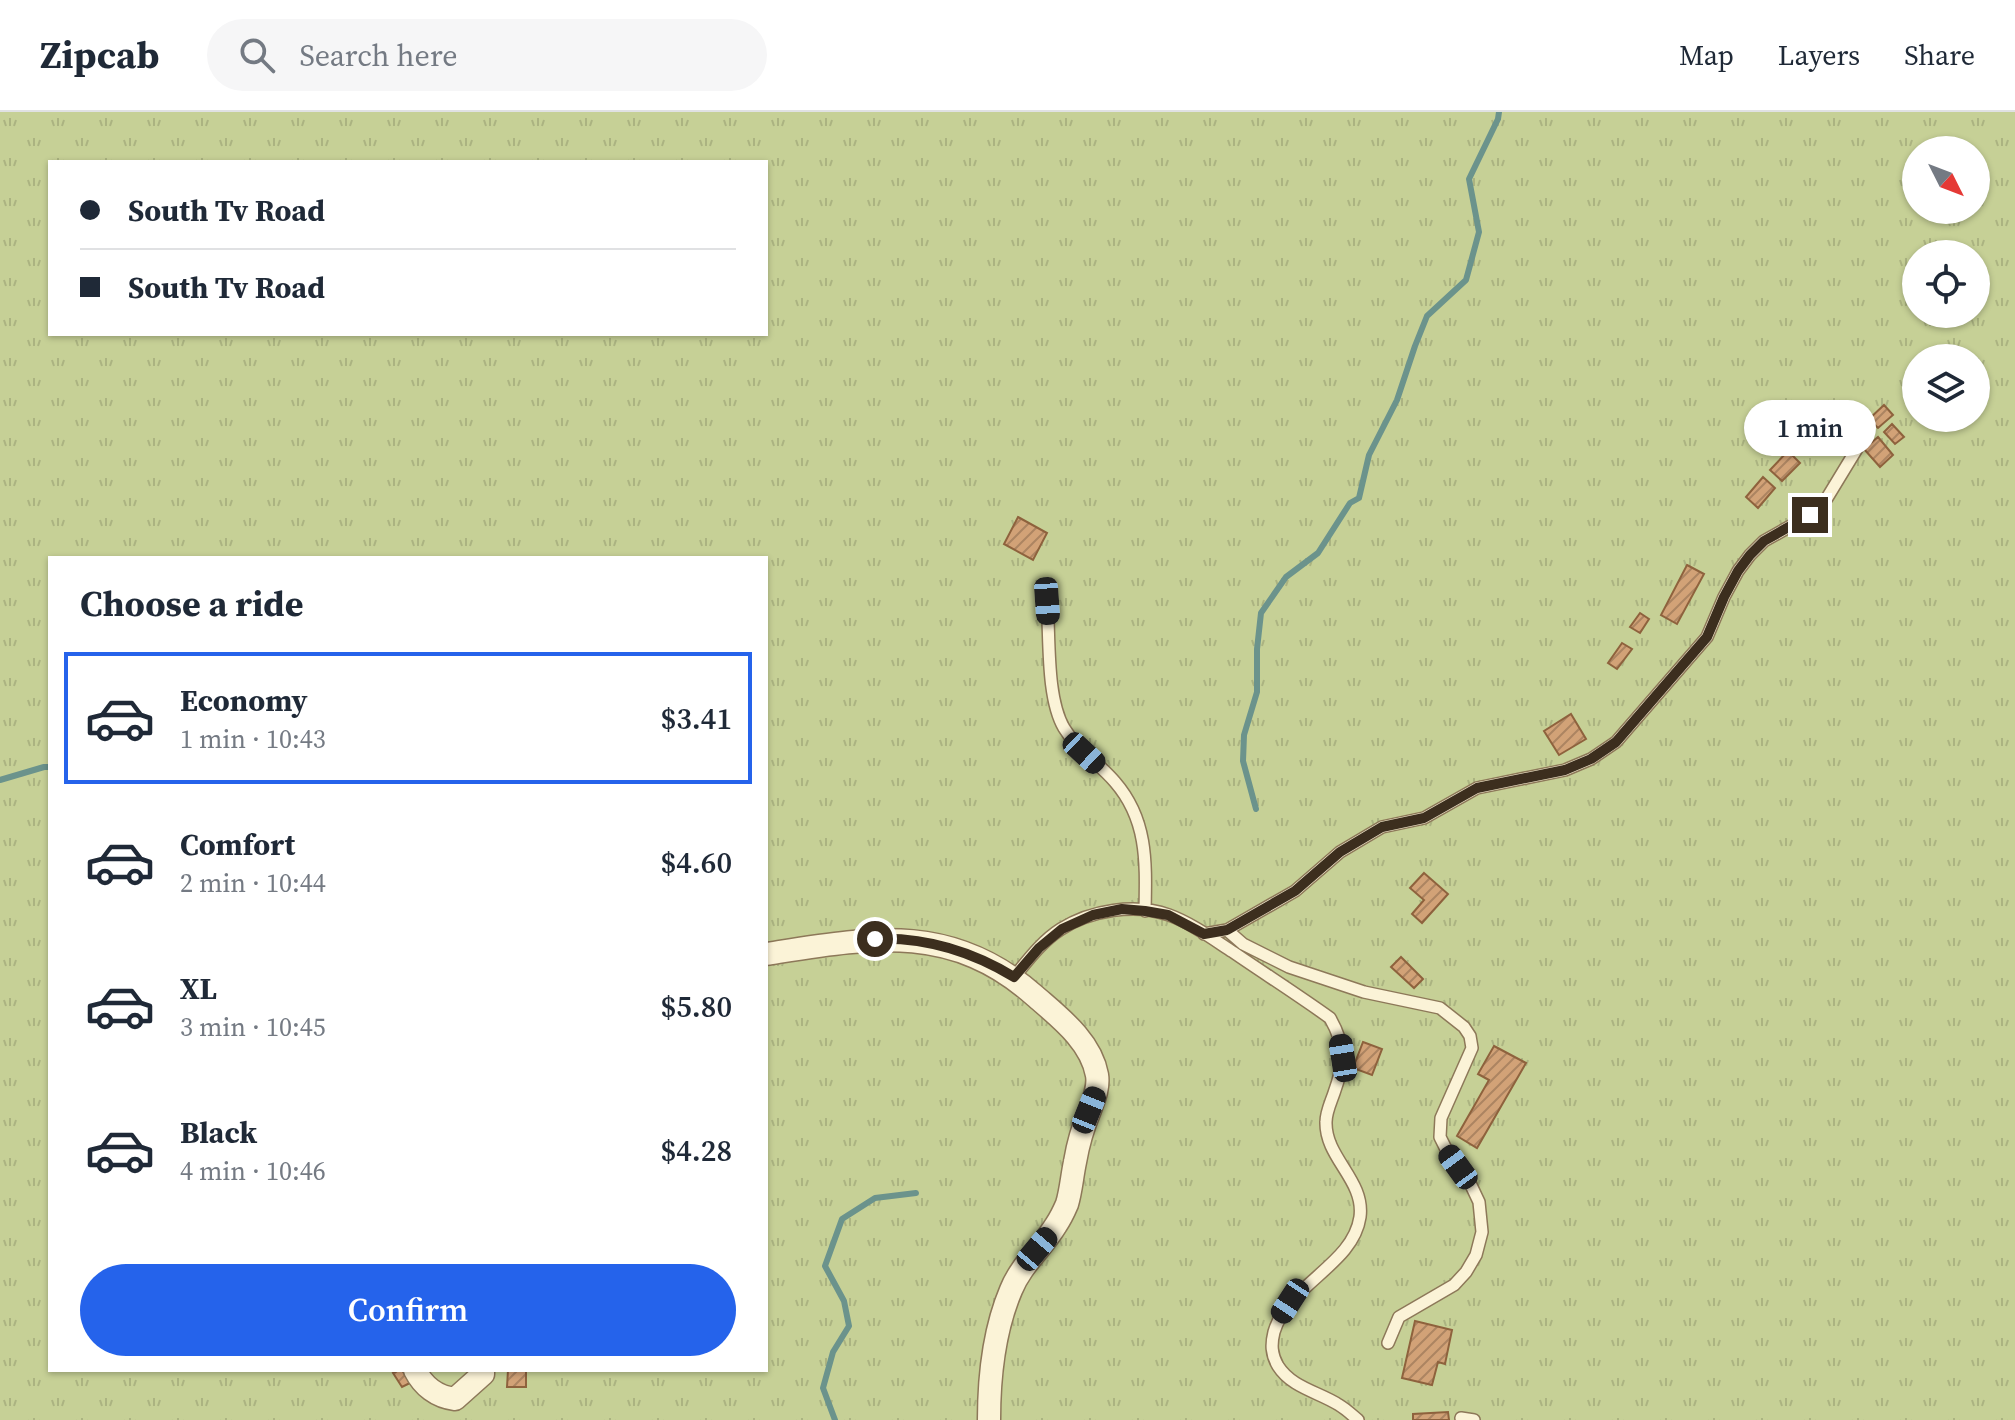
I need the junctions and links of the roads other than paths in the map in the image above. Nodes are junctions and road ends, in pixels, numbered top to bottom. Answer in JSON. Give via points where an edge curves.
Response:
{"nodes":[{"id":1,"x":1858,"y":447,"type":"dead end"},
{"id":2,"x":1047,"y":601,"type":"dead end"},
{"id":3,"x":1145,"y":911,"type":"junction"},
{"id":4,"x":1227,"y":930,"type":"junction"},
{"id":5,"x":1204,"y":934,"type":"junction"},
{"id":6,"x":768,"y":954,"type":"edge"},
{"id":7,"x":1014,"y":977,"type":"junction"},
{"id":8,"x":1388,"y":1343,"type":"dead end"},
{"id":9,"x":416,"y":1372,"type":"edge"},
{"id":10,"x":483,"y":1372,"type":"edge"},
{"id":11,"x":1461,"y":1418,"type":"edge"},
{"id":12,"x":989,"y":1420,"type":"edge"},
{"id":13,"x":1358,"y":1420,"type":"edge"},
{"id":14,"x":1474,"y":1420,"type":"edge"}],
"edges":[{"from":1,"to":4,"type":"lane","via":[[1827,498],[1810,515],[1750,555],[1707,637],[1616,742],[1565,770],[1477,788],[1424,818],[1382,827],[1340,852],[1295,891]]},
{"from":2,"to":3,"type":"lane","via":[[1053,696],[1064,727],[1115,782],[1138,820],[1146,860]]},
{"from":3,"to":5,"type":"lane","via":[[1168,915]]},
{"from":3,"to":7,"type":"lane","via":[[1093,915],[1062,929]]},
{"from":4,"to":5,"type":"lane"},
{"from":4,"to":8,"type":"lane","via":[[1289,967],[1364,992],[1440,1008],[1470,1036],[1472,1048],[1441,1118],[1440,1137],[1479,1202],[1482,1232],[1476,1255],[1454,1285],[1399,1317]]},
{"from":5,"to":13,"type":"lane","via":[[1330,1018],[1340,1035],[1343,1058],[1326,1120],[1327,1136],[1355,1186],[1360,1219],[1340,1253],[1290,1301],[1270,1346],[1279,1367],[1293,1381]]},
{"from":6,"to":7,"type":"street","via":[[894,939],[968,953]]},
{"from":7,"to":12,"type":"street","via":[[1082,1041],[1098,1078],[1067,1204],[1022,1267],[1002,1314],[991,1367]]},
{"from":9,"to":10,"type":"street","via":[[434,1392],[455,1399]]},
{"from":11,"to":14,"type":"lane"}]}
